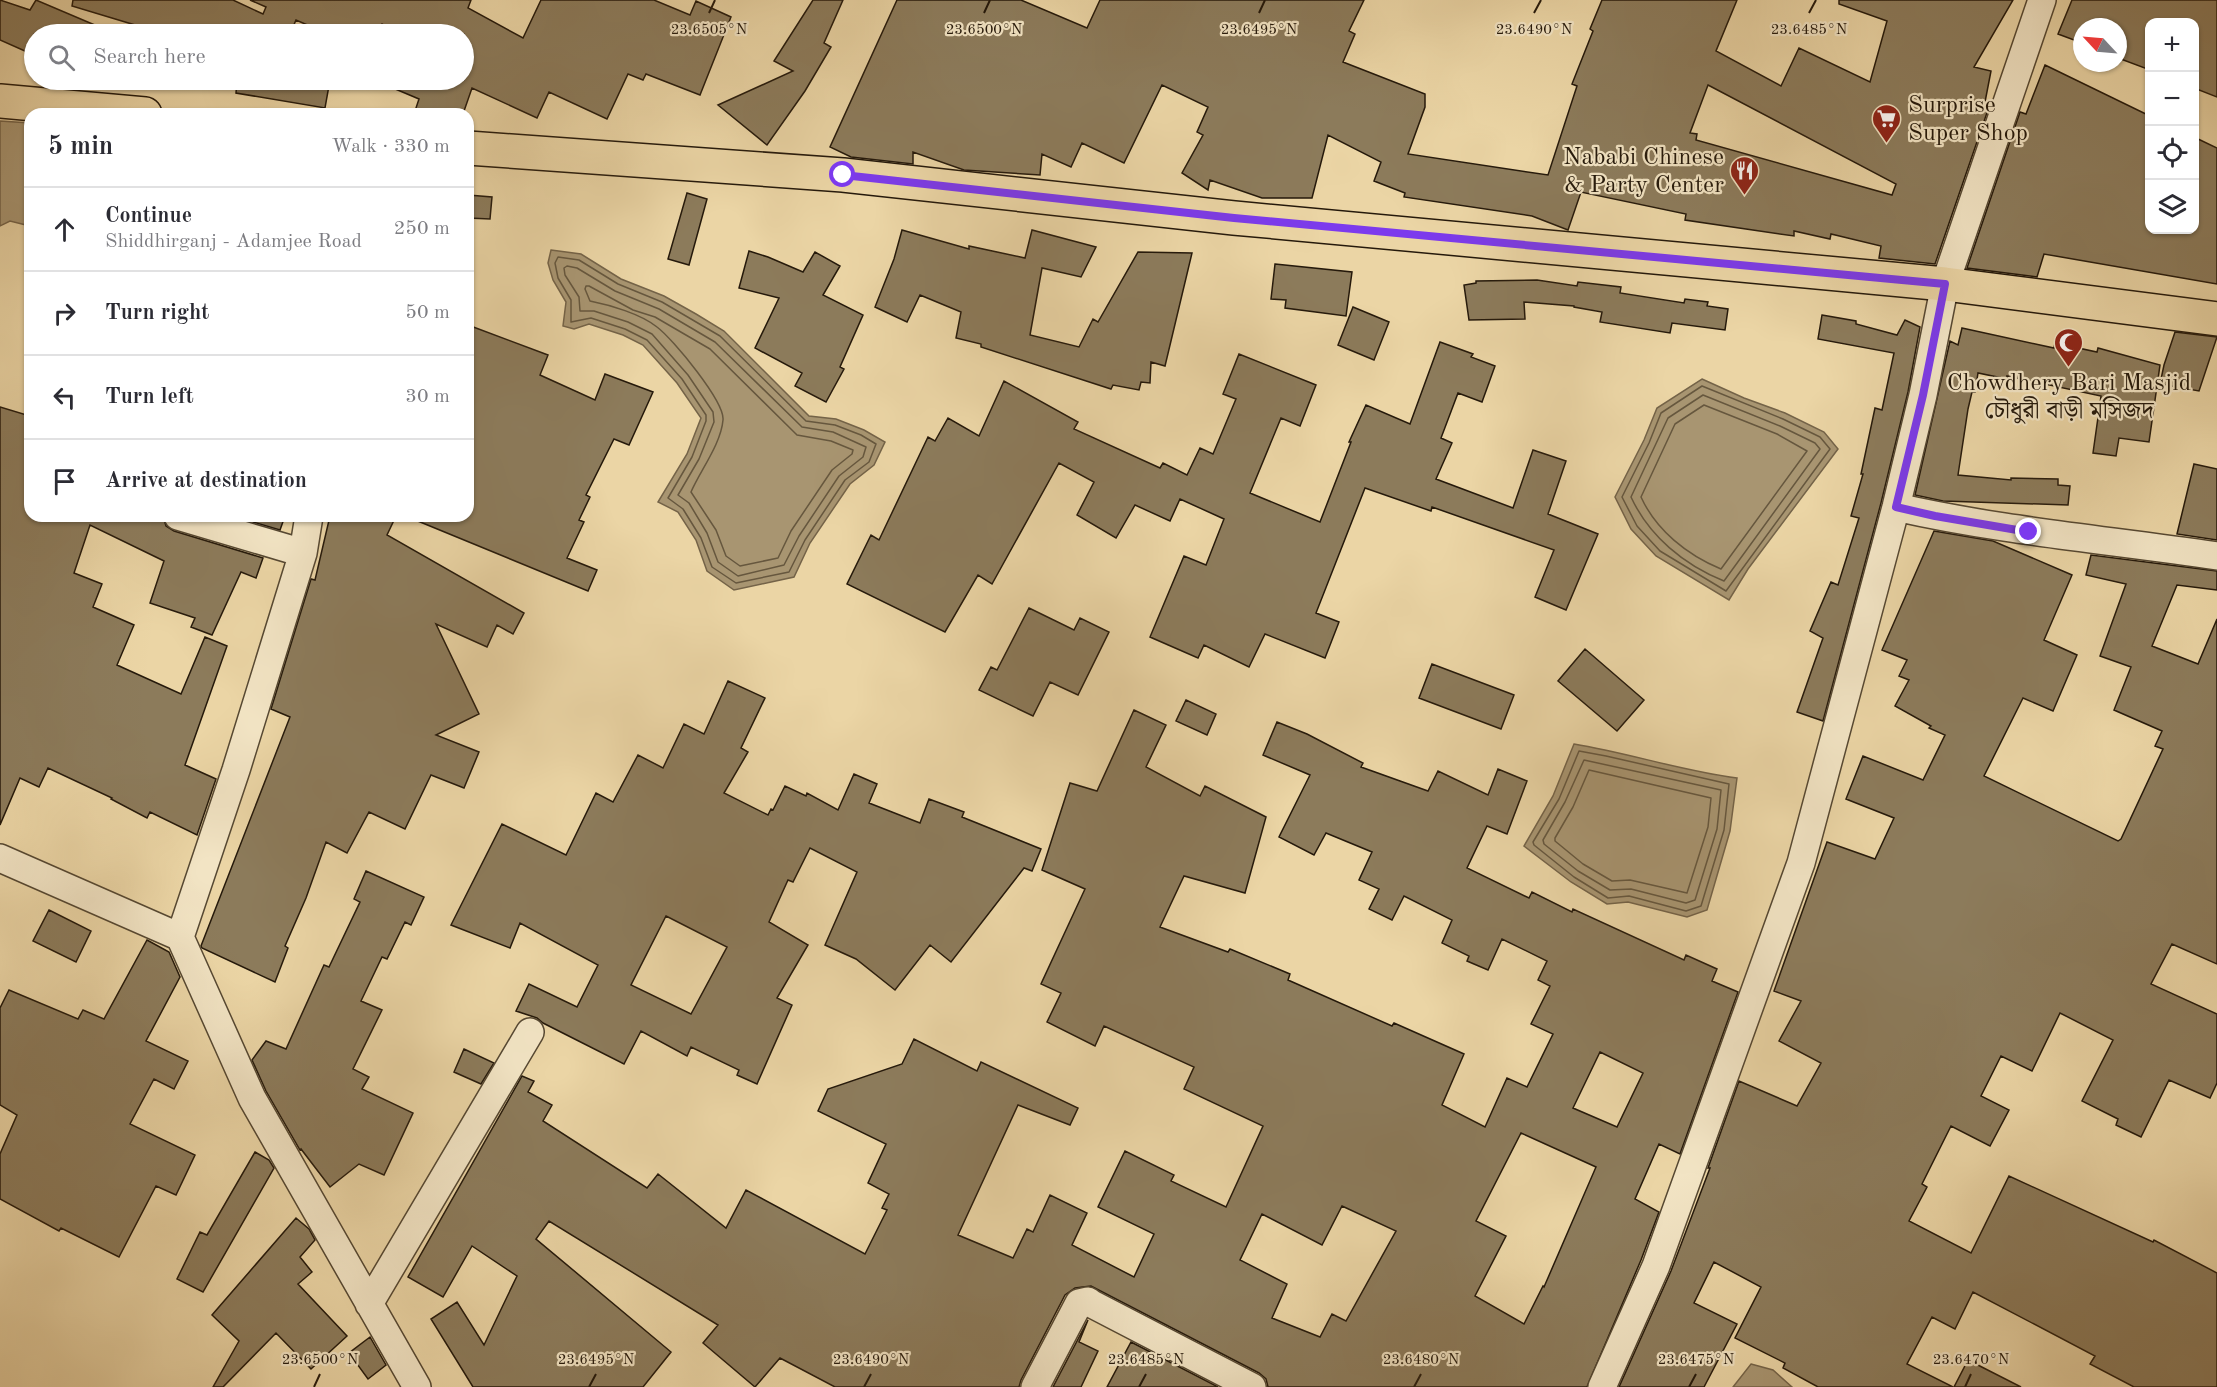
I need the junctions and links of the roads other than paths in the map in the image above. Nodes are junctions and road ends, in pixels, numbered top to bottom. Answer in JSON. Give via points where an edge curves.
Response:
{"nodes":[{"id":1,"x":2042,"y":0,"type":"edge"},
{"id":2,"x":0,"y":100,"type":"edge"},
{"id":3,"x":83,"y":108,"type":"edge"},
{"id":4,"x":474,"y":148,"type":"edge"},
{"id":5,"x":1945,"y":284,"type":"junction"},
{"id":6,"x":2217,"y":319,"type":"edge"},
{"id":7,"x":1896,"y":507,"type":"junction"},
{"id":8,"x":198,"y":522,"type":"edge"},
{"id":9,"x":308,"y":522,"type":"edge"},
{"id":10,"x":303,"y":553,"type":"junction"},
{"id":11,"x":2217,"y":556,"type":"edge"},
{"id":12,"x":0,"y":858,"type":"edge"},
{"id":13,"x":180,"y":937,"type":"junction"},
{"id":14,"x":530,"y":1032,"type":"dead end"},
{"id":15,"x":369,"y":1304,"type":"junction"},
{"id":16,"x":417,"y":1387,"type":"edge"},
{"id":17,"x":1035,"y":1387,"type":"edge"},
{"id":18,"x":1252,"y":1387,"type":"edge"},
{"id":19,"x":1602,"y":1387,"type":"edge"}],
"edges":[{"from":1,"to":5,"type":"street"},
{"from":2,"to":3,"type":"main road"},
{"from":4,"to":5,"type":"main road","via":[[843,175],[1234,218]]},
{"from":5,"to":6,"type":"main road"},
{"from":5,"to":7,"type":"street"},
{"from":7,"to":11,"type":"street","via":[[2029,532]]},
{"from":7,"to":19,"type":"street","via":[[1801,863],[1656,1266]]},
{"from":8,"to":10,"type":"street"},
{"from":9,"to":10,"type":"street"},
{"from":10,"to":13,"type":"street"},
{"from":12,"to":13,"type":"street"},
{"from":13,"to":15,"type":"street","via":[[252,1098]]},
{"from":14,"to":15,"type":"street"},
{"from":15,"to":16,"type":"street"},
{"from":17,"to":18,"type":"street","via":[[1083,1301]]}]}
